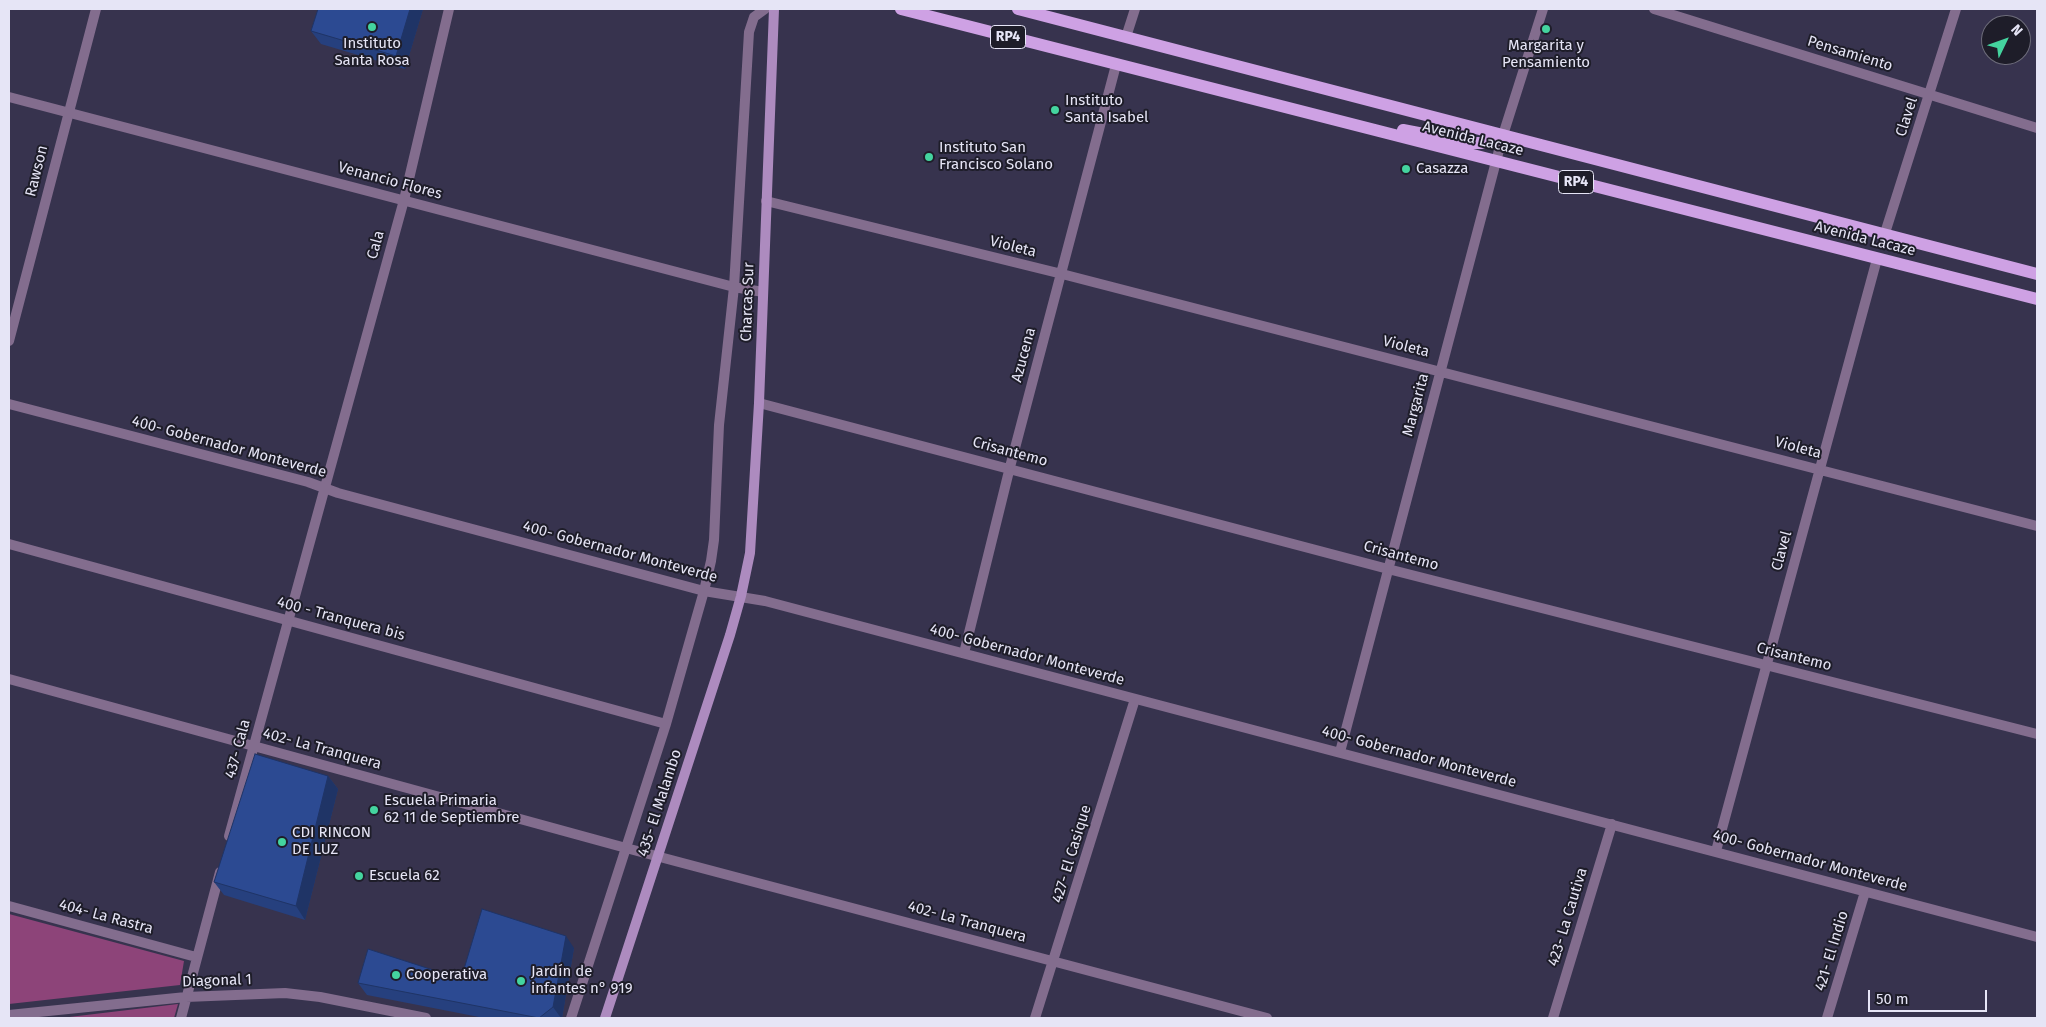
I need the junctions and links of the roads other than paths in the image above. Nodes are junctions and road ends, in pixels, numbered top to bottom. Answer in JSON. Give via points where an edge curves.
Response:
{"nodes":[{"id":1,"x":96,"y":9,"type":"edge"},
{"id":2,"x":449,"y":9,"type":"edge"},
{"id":3,"x":765,"y":9,"type":"edge"},
{"id":4,"x":774,"y":9,"type":"edge"},
{"id":5,"x":901,"y":9,"type":"edge"},
{"id":6,"x":1018,"y":9,"type":"edge"},
{"id":7,"x":1135,"y":9,"type":"edge"},
{"id":8,"x":1544,"y":9,"type":"edge"},
{"id":9,"x":1654,"y":9,"type":"edge"},
{"id":10,"x":1956,"y":9,"type":"edge"},
{"id":11,"x":1126,"y":37,"type":"junction"},
{"id":12,"x":1116,"y":65,"type":"junction"},
{"id":13,"x":1930,"y":94,"type":"junction"},
{"id":14,"x":9,"y":97,"type":"edge"},
{"id":15,"x":68,"y":113,"type":"junction"},
{"id":16,"x":2037,"y":128,"type":"edge"},
{"id":17,"x":1504,"y":135,"type":"junction"},
{"id":18,"x":1496,"y":162,"type":"junction"},
{"id":19,"x":404,"y":200,"type":"junction"},
{"id":20,"x":766,"y":201,"type":"junction"},
{"id":21,"x":1885,"y":233,"type":"junction"},
{"id":22,"x":1876,"y":259,"type":"junction"},
{"id":23,"x":1062,"y":274,"type":"junction"},
{"id":24,"x":2037,"y":274,"type":"edge"},
{"id":25,"x":734,"y":287,"type":"junction"},
{"id":26,"x":763,"y":292,"type":"junction"},
{"id":27,"x":2037,"y":300,"type":"edge"},
{"id":28,"x":9,"y":341,"type":"edge"},
{"id":29,"x":1441,"y":371,"type":"junction"},
{"id":30,"x":759,"y":403,"type":"junction"},
{"id":31,"x":9,"y":404,"type":"edge"},
{"id":32,"x":1010,"y":467,"type":"junction"},
{"id":33,"x":1820,"y":469,"type":"junction"},
{"id":34,"x":324,"y":487,"type":"junction"},
{"id":35,"x":2037,"y":526,"type":"edge"},
{"id":36,"x":9,"y":544,"type":"edge"},
{"id":37,"x":1388,"y":569,"type":"junction"},
{"id":38,"x":704,"y":591,"type":"junction"},
{"id":39,"x":741,"y":596,"type":"junction"},
{"id":40,"x":288,"y":620,"type":"junction"},
{"id":41,"x":964,"y":653,"type":"junction"},
{"id":42,"x":1767,"y":665,"type":"junction"},
{"id":43,"x":9,"y":679,"type":"edge"},
{"id":44,"x":1136,"y":699,"type":"junction"},
{"id":45,"x":666,"y":724,"type":"junction"},
{"id":46,"x":2037,"y":734,"type":"edge"},
{"id":47,"x":255,"y":746,"type":"junction"},
{"id":48,"x":1340,"y":752,"type":"junction"},
{"id":49,"x":1612,"y":824,"type":"junction"},
{"id":50,"x":228,"y":842,"type":"edge"},
{"id":51,"x":626,"y":848,"type":"junction"},
{"id":52,"x":1716,"y":851,"type":"junction"},
{"id":53,"x":659,"y":856,"type":"junction"},
{"id":54,"x":223,"y":861,"type":"edge"},
{"id":55,"x":1865,"y":892,"type":"junction"},
{"id":56,"x":9,"y":906,"type":"edge"},
{"id":57,"x":2037,"y":936,"type":"edge"},
{"id":58,"x":196,"y":957,"type":"junction"},
{"id":59,"x":1054,"y":961,"type":"junction"},
{"id":60,"x":186,"y":997,"type":"junction"},
{"id":61,"x":9,"y":1015,"type":"edge"},
{"id":62,"x":180,"y":1018,"type":"edge"},
{"id":63,"x":426,"y":1018,"type":"edge"},
{"id":64,"x":571,"y":1018,"type":"edge"},
{"id":65,"x":606,"y":1018,"type":"edge"},
{"id":66,"x":1035,"y":1018,"type":"edge"},
{"id":67,"x":1267,"y":1018,"type":"edge"},
{"id":68,"x":1553,"y":1018,"type":"edge"},
{"id":69,"x":1827,"y":1018,"type":"edge"}],
"edges":[{"from":1,"to":15,"type":"street","name":"Rawson"},
{"from":2,"to":19,"type":"street","name":"Cala"},
{"from":3,"to":25,"type":"street","via":[[754,17],[749,32]]},
{"from":4,"to":20,"type":"main road","name":"Charcas Sur"},
{"from":5,"to":12,"type":"main road","name":"Avenida Lacaze","number":"RP4"},
{"from":6,"to":11,"type":"main road","name":"Avenida Lacaze","number":"RP4"},
{"from":7,"to":11,"type":"street"},
{"from":8,"to":17,"type":"street","name":"Margarita"},
{"from":9,"to":13,"type":"street","name":"Pensamiento"},
{"from":10,"to":13,"type":"street","name":"Clavel"},
{"from":11,"to":17,"type":"main road","name":"Avenida Lacaze","number":"RP4"},
{"from":12,"to":17,"type":"main road","via":[[1190,75],[1391,128],[1470,144]]},
{"from":12,"to":18,"type":"main road","name":"Avenida Lacaze","number":"RP4"},
{"from":12,"to":23,"type":"street","name":"Azucena"},
{"from":13,"to":16,"type":"street","name":"Pensamiento"},
{"from":13,"to":21,"type":"street","name":"Clavel"},
{"from":14,"to":15,"type":"street","name":"Venancio Flores"},
{"from":15,"to":19,"type":"street","name":"Venancio Flores"},
{"from":15,"to":28,"type":"street","name":"Rawson"},
{"from":17,"to":18,"type":"street","name":"Margarita"},
{"from":17,"to":21,"type":"main road","name":"Avenida Lacaze","number":"RP4"},
{"from":18,"to":22,"type":"main road","name":"Avenida Lacaze","number":"RP4"},
{"from":18,"to":29,"type":"street","name":"Margarita"},
{"from":19,"to":25,"type":"street","name":"Venancio Flores"},
{"from":19,"to":34,"type":"street","name":"Cala"},
{"from":20,"to":23,"type":"street","name":"Violeta"},
{"from":20,"to":26,"type":"main road","name":"Charcas Sur"},
{"from":21,"to":24,"type":"main road","name":"Avenida Lacaze","number":"RP4"},
{"from":22,"to":27,"type":"main road","name":"Avenida Lacaze","number":"RP4"},
{"from":22,"to":33,"type":"street","name":"Clavel"},
{"from":23,"to":29,"type":"street","name":"Violeta"},
{"from":23,"to":32,"type":"street","name":"Azucena"},
{"from":25,"to":26,"type":"street","name":"Venancio Flores"},
{"from":25,"to":38,"type":"street","via":[[719,425],[714,540]]},
{"from":26,"to":30,"type":"main road","name":"Charcas Sur"},
{"from":29,"to":33,"type":"street","name":"Violeta"},
{"from":29,"to":37,"type":"street","name":"Margarita"},
{"from":30,"to":32,"type":"street","name":"Crisantemo"},
{"from":30,"to":39,"type":"main road","name":"Charcas Sur","via":[[752,539]]},
{"from":31,"to":34,"type":"street","name":"400- Gobernador Monteverde"},
{"from":32,"to":37,"type":"street","name":"Crisantemo"},
{"from":32,"to":41,"type":"street","name":"Azucena"},
{"from":33,"to":35,"type":"street","name":"Violeta"},
{"from":33,"to":42,"type":"street","name":"Clavel"},
{"from":34,"to":38,"type":"street","name":"400- Gobernador Monteverde"},
{"from":34,"to":40,"type":"street","name":"437- Cala"},
{"from":36,"to":40,"type":"street","name":"400 - Tranquera bis"},
{"from":37,"to":42,"type":"street","name":"Crisantemo"},
{"from":37,"to":48,"type":"street","name":"Margarita"},
{"from":38,"to":39,"type":"street","name":"400- Gobernador Monteverde"},
{"from":38,"to":45,"type":"street"},
{"from":39,"to":41,"type":"street","name":"400- Gobernador Monteverde"},
{"from":39,"to":53,"type":"main road","name":"435- El Malambo"},
{"from":40,"to":45,"type":"street","name":"400 - Tranquera bis"},
{"from":40,"to":47,"type":"street","name":"437- Cala"},
{"from":41,"to":44,"type":"street","name":"400- Gobernador Monteverde"},
{"from":42,"to":46,"type":"street","name":"Crisantemo"},
{"from":42,"to":52,"type":"street","name":"Clavel"},
{"from":43,"to":47,"type":"street","name":"402- La Tranquera"},
{"from":44,"to":48,"type":"street","name":"400- Gobernador Monteverde"},
{"from":44,"to":59,"type":"street","name":"427- El Casique"},
{"from":45,"to":51,"type":"street"},
{"from":47,"to":50,"type":"street","name":"437- Cala"},
{"from":47,"to":51,"type":"street","name":"402- La Tranquera"},
{"from":48,"to":49,"type":"street","name":"400- Gobernador Monteverde"},
{"from":49,"to":52,"type":"street","name":"400- Gobernador Monteverde"},
{"from":49,"to":68,"type":"street","name":"423- La Cautiva"},
{"from":51,"to":53,"type":"street","name":"402- La Tranquera"},
{"from":51,"to":64,"type":"street"},
{"from":52,"to":55,"type":"street","name":"400- Gobernador Monteverde"},
{"from":53,"to":59,"type":"street","name":"402- La Tranquera"},
{"from":53,"to":65,"type":"main road","name":"435- El Malambo"},
{"from":54,"to":58,"type":"street"},
{"from":55,"to":57,"type":"street","name":"400- Gobernador Monteverde"},
{"from":55,"to":69,"type":"street","name":"421- El Indio"},
{"from":56,"to":58,"type":"street","name":"404- La Rastra"},
{"from":58,"to":60,"type":"street"},
{"from":59,"to":66,"type":"street","name":"427- El Casique"},
{"from":59,"to":67,"type":"street","name":"402- La Tranquera"},
{"from":60,"to":61,"type":"street","name":"Diagonal 1"},
{"from":60,"to":62,"type":"street"},
{"from":60,"to":63,"type":"street","name":"Diagonal 1","via":[[304,994]]}]}
